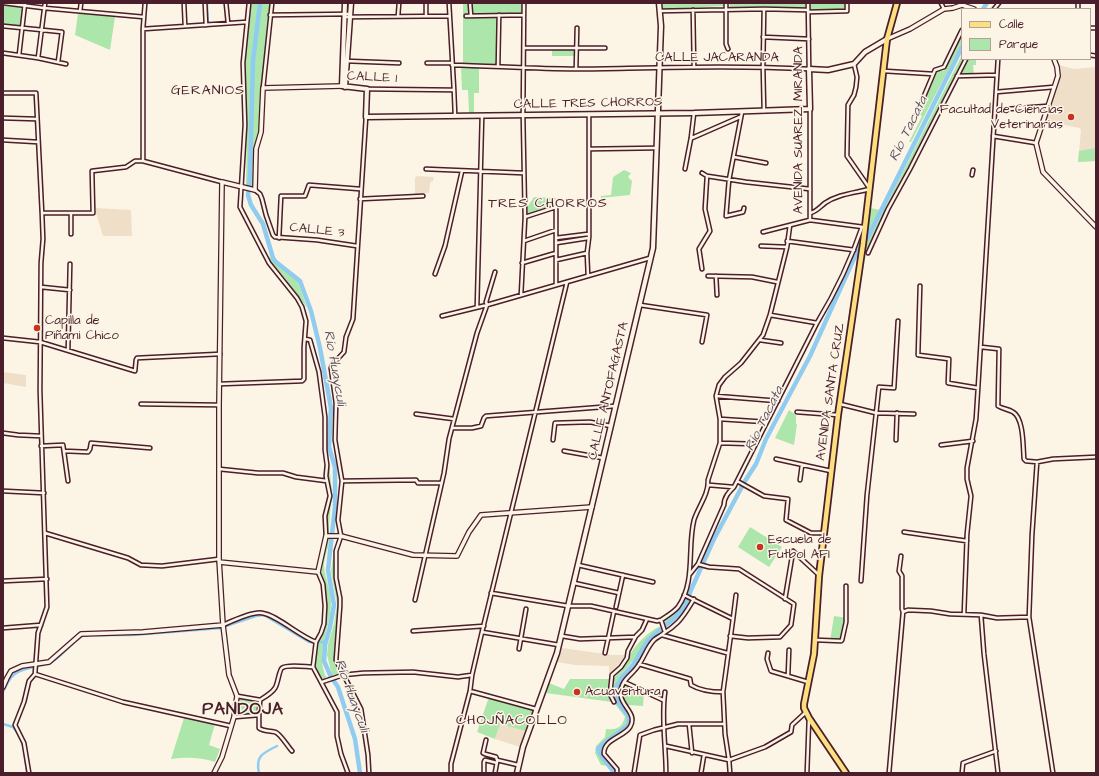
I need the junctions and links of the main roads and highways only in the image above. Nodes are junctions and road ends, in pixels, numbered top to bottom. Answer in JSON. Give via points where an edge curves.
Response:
{"nodes":[{"id":1,"x":345,"y":3,"type":"edge"},
{"id":2,"x":351,"y":3,"type":"edge"},
{"id":3,"x":659,"y":3,"type":"edge"},
{"id":4,"x":897,"y":3,"type":"edge"},
{"id":5,"x":347,"y":15,"type":"junction"},
{"id":6,"x":887,"y":39,"type":"junction"},
{"id":7,"x":809,"y":70,"type":"joint"},
{"id":8,"x":810,"y":109,"type":"joint"},
{"id":9,"x":657,"y":113,"type":"junction"},
{"id":10,"x":366,"y":117,"type":"joint"},
{"id":11,"x":517,"y":773,"type":"edge"},
{"id":12,"x":846,"y":773,"type":"edge"}],
"edges":[{"from":1,"to":5,"type":"main road"},
{"from":2,"to":5,"type":"main road"},
{"from":3,"to":9,"type":"main road","name":"CALLE ANTOFAGASTA"},
{"from":4,"to":6,"type":"main road","name":"AVENIDA SANTA CRUZ"},
{"from":5,"to":10,"type":"main road","name":"CALLE 1","via":[[344,86],[367,89]]},
{"from":6,"to":7,"type":"main road","name":"CALLE JACARANDA","via":[[865,52],[854,64],[828,70]]},
{"from":6,"to":12,"type":"main road","name":"AVENIDA SANTA CRUZ","via":[[864,238],[831,470],[813,666],[804,704],[808,718]]},
{"from":7,"to":8,"type":"main road","name":"AVENIDA SUAREZ MIRANDA"},
{"from":8,"to":9,"type":"main road","name":"CALLE TRES CHORROS"},
{"from":9,"to":10,"type":"main road","name":"CALLE TRES CHORROS"},
{"from":9,"to":11,"type":"main road","name":"CALLE ANTOFAGASTA","via":[[653,248],[562,636],[523,747]]}]}
